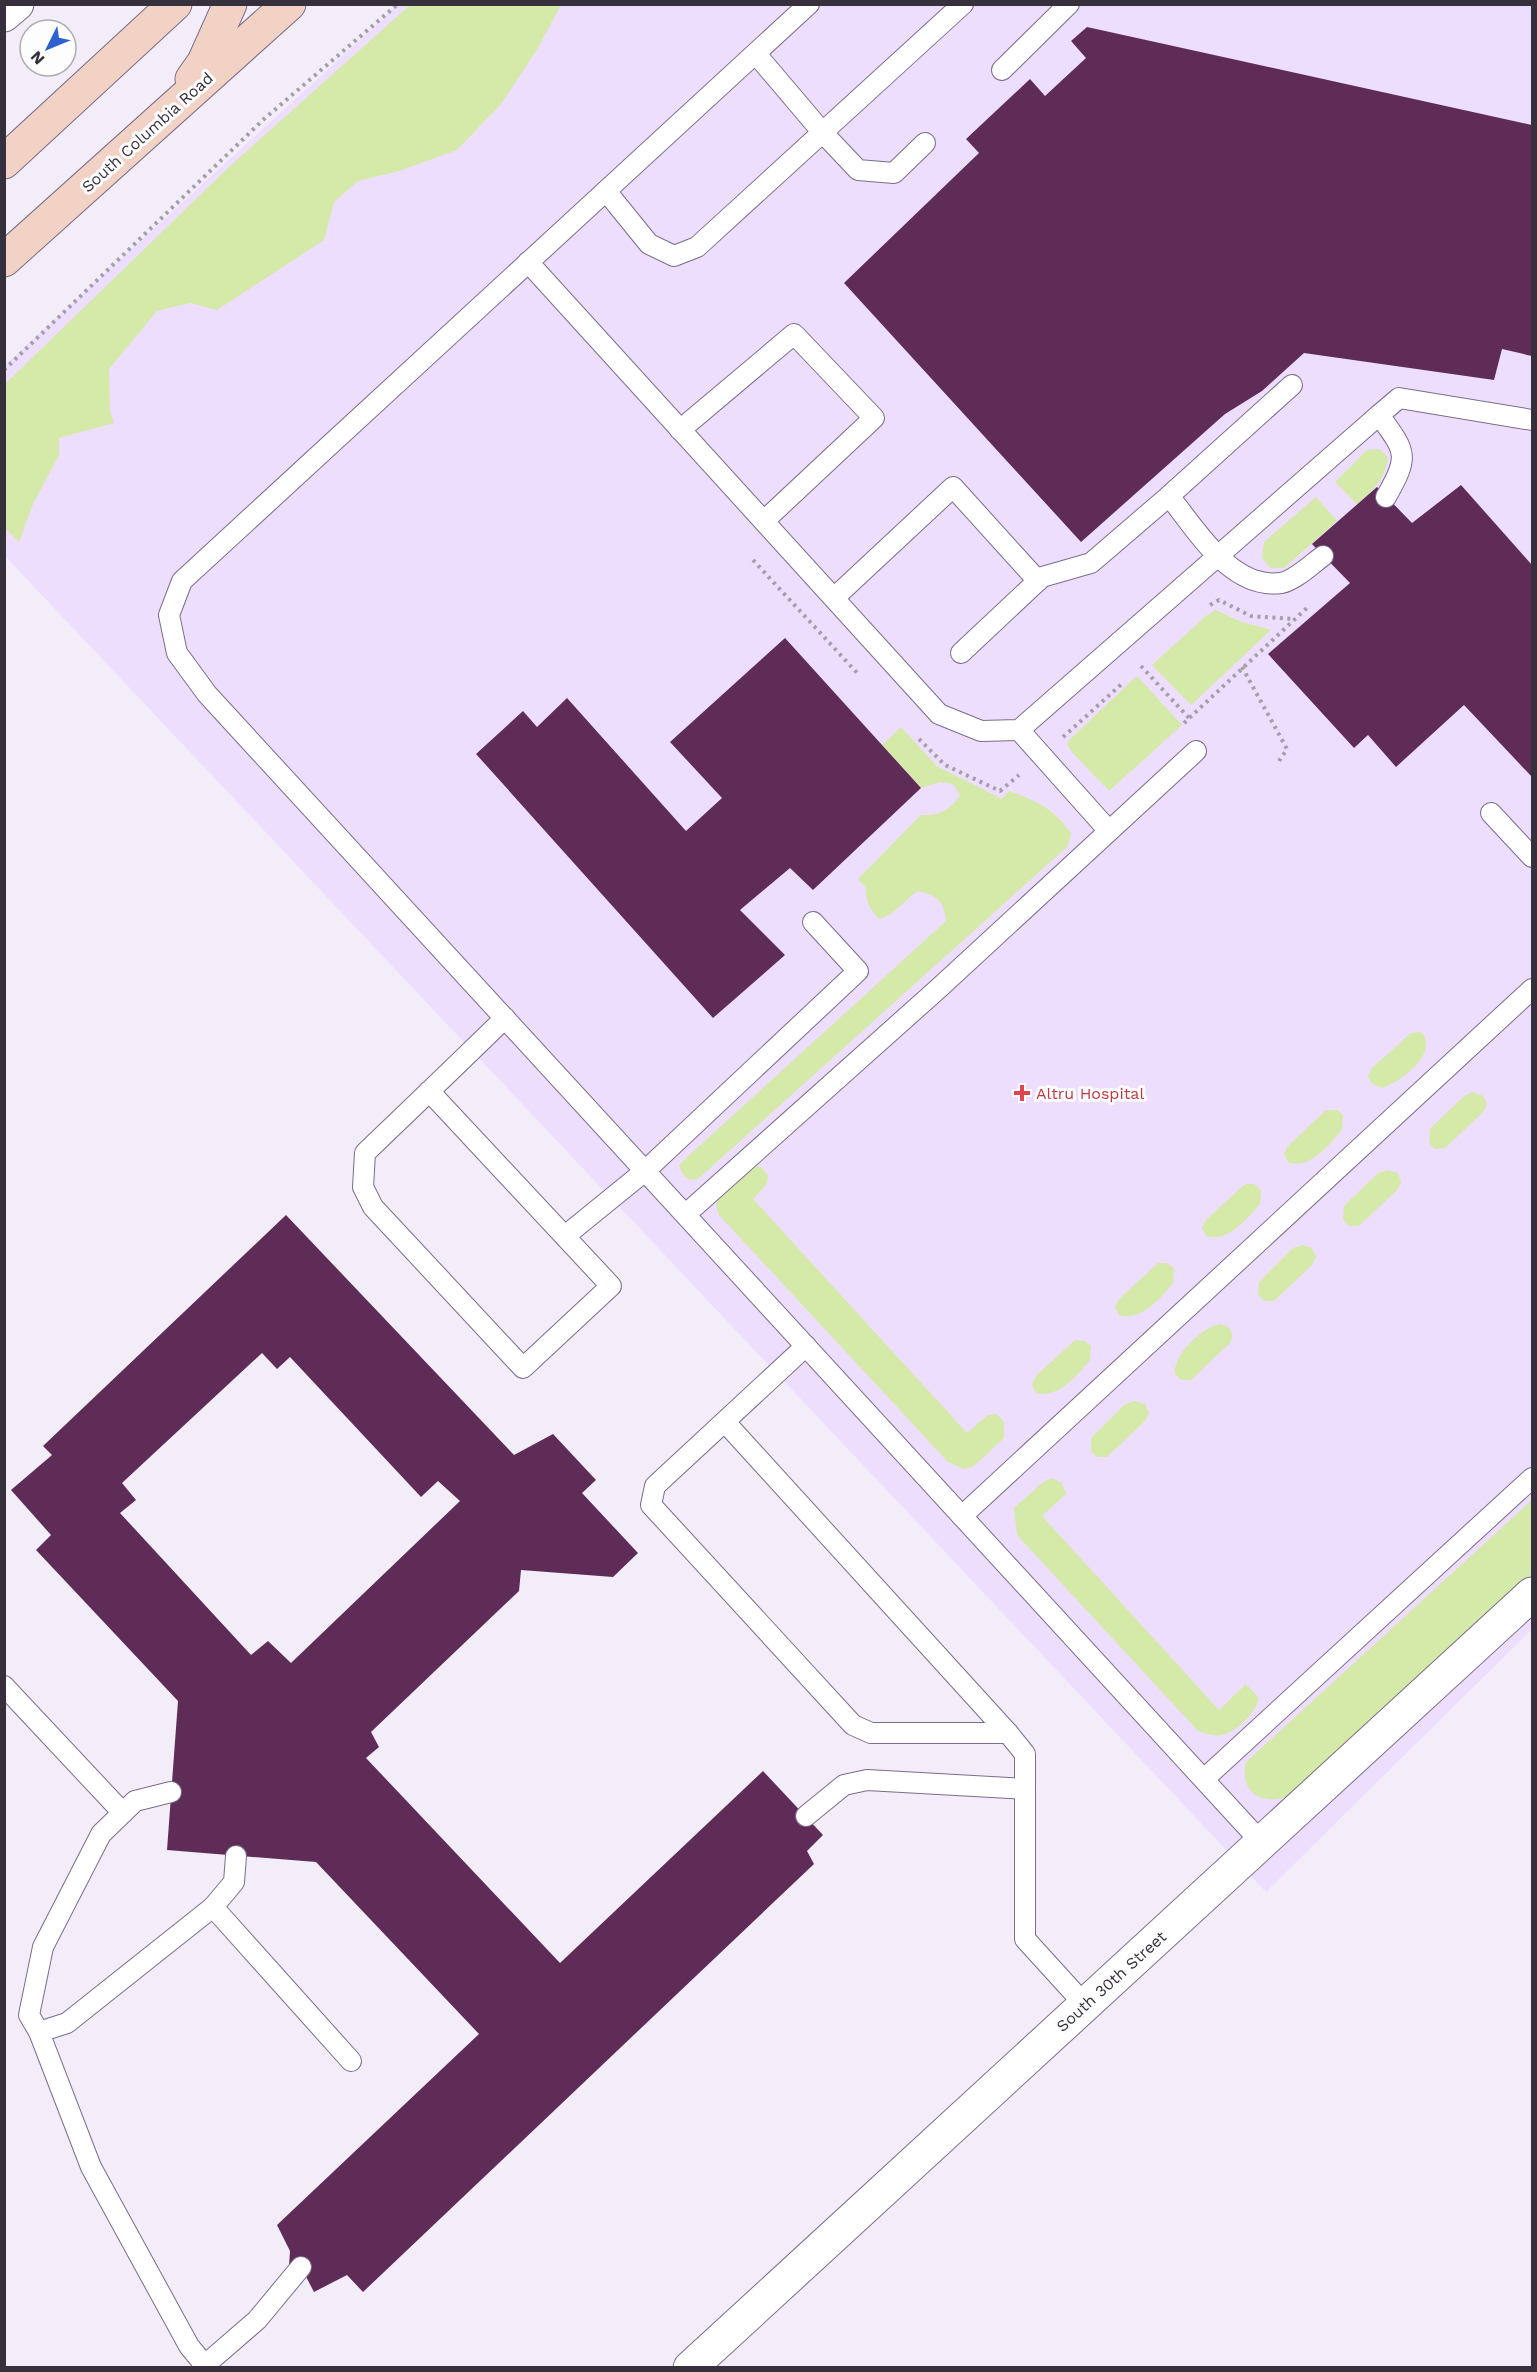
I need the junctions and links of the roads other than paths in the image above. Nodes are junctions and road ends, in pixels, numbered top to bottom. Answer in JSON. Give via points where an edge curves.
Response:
{"nodes":[{"id":1,"x":17,"y":4,"type":"edge"},
{"id":2,"x":176,"y":4,"type":"edge"},
{"id":3,"x":230,"y":4,"type":"edge"},
{"id":4,"x":289,"y":4,"type":"edge"},
{"id":5,"x":809,"y":4,"type":"edge"},
{"id":6,"x":963,"y":4,"type":"edge"},
{"id":7,"x":1069,"y":4,"type":"edge"},
{"id":8,"x":4,"y":15,"type":"edge"},
{"id":9,"x":756,"y":54,"type":"junction"},
{"id":10,"x":1002,"y":70,"type":"dead end"},
{"id":11,"x":164,"y":116,"type":"junction"},
{"id":12,"x":822,"y":133,"type":"junction"},
{"id":13,"x":925,"y":143,"type":"dead end"},
{"id":14,"x":4,"y":162,"type":"edge"},
{"id":15,"x":606,"y":191,"type":"junction"},
{"id":16,"x":4,"y":260,"type":"edge"},
{"id":17,"x":528,"y":262,"type":"junction"},
{"id":18,"x":1292,"y":385,"type":"dead end"},
{"id":19,"x":1378,"y":415,"type":"junction"},
{"id":20,"x":1533,"y":420,"type":"edge"},
{"id":21,"x":680,"y":430,"type":"junction"},
{"id":22,"x":1169,"y":496,"type":"junction"},
{"id":23,"x":1386,"y":497,"type":"dead end"},
{"id":24,"x":764,"y":521,"type":"junction"},
{"id":25,"x":1323,"y":556,"type":"dead end"},
{"id":26,"x":1219,"y":557,"type":"junction"},
{"id":27,"x":1038,"y":581,"type":"junction"},
{"id":28,"x":834,"y":598,"type":"junction"},
{"id":29,"x":962,"y":652,"type":"dead end"},
{"id":30,"x":1019,"y":730,"type":"junction"},
{"id":31,"x":1196,"y":751,"type":"dead end"},
{"id":32,"x":1491,"y":813,"type":"dead end"},
{"id":33,"x":1109,"y":831,"type":"junction"},
{"id":34,"x":1533,"y":857,"type":"edge"},
{"id":35,"x":813,"y":922,"type":"dead end"},
{"id":36,"x":1533,"y":989,"type":"edge"},
{"id":37,"x":505,"y":1018,"type":"junction"},
{"id":38,"x":429,"y":1091,"type":"junction"},
{"id":39,"x":645,"y":1171,"type":"junction"},
{"id":40,"x":686,"y":1214,"type":"junction"},
{"id":41,"x":565,"y":1236,"type":"junction"},
{"id":42,"x":806,"y":1346,"type":"junction"},
{"id":43,"x":725,"y":1422,"type":"junction"},
{"id":44,"x":1533,"y":1478,"type":"edge"},
{"id":45,"x":962,"y":1516,"type":"junction"},
{"id":46,"x":1533,"y":1594,"type":"edge"},
{"id":47,"x":4,"y":1686,"type":"edge"},
{"id":48,"x":1008,"y":1733,"type":"junction"},
{"id":49,"x":1204,"y":1779,"type":"junction"},
{"id":50,"x":1025,"y":1789,"type":"junction"},
{"id":51,"x":171,"y":1792,"type":"dead end"},
{"id":52,"x":123,"y":1813,"type":"junction"},
{"id":53,"x":806,"y":1816,"type":"dead end"},
{"id":54,"x":1262,"y":1843,"type":"junction"},
{"id":55,"x":236,"y":1856,"type":"dead end"},
{"id":56,"x":213,"y":1907,"type":"junction"},
{"id":57,"x":1085,"y":2006,"type":"junction"},
{"id":58,"x":39,"y":2032,"type":"junction"},
{"id":59,"x":351,"y":2061,"type":"dead end"},
{"id":60,"x":301,"y":2267,"type":"dead end"},
{"id":61,"x":206,"y":2366,"type":"edge"},
{"id":62,"x":690,"y":2367,"type":"edge"}],
"edges":[{"from":1,"to":8,"type":"street"},
{"from":2,"to":14,"type":"main road"},
{"from":3,"to":11,"type":"main road","via":[[204,62]]},
{"from":4,"to":11,"type":"main road","name":"South Columbia Road"},
{"from":5,"to":9,"type":"lane"},
{"from":6,"to":12,"type":"lane"},
{"from":7,"to":10,"type":"lane"},
{"from":9,"to":12,"type":"lane"},
{"from":9,"to":15,"type":"lane"},
{"from":11,"to":16,"type":"main road","name":"South Columbia Road"},
{"from":12,"to":13,"type":"lane","via":[[858,170],[894,173]]},
{"from":12,"to":15,"type":"lane","via":[[698,247],[674,256],[649,244]]},
{"from":15,"to":17,"type":"lane"},
{"from":17,"to":21,"type":"lane"},
{"from":17,"to":37,"type":"lane","via":[[211,552],[182,582],[169,615],[177,653],[207,693]]},
{"from":18,"to":22,"type":"lane"},
{"from":19,"to":20,"type":"lane","via":[[1399,398]]},
{"from":19,"to":23,"type":"lane","via":[[1402,447],[1402,469]]},
{"from":19,"to":26,"type":"lane"},
{"from":21,"to":24,"type":"lane"},
{"from":21,"to":24,"type":"lane","via":[[794,334],[874,418]]},
{"from":22,"to":26,"type":"lane"},
{"from":22,"to":27,"type":"lane","via":[[1091,563]]},
{"from":24,"to":28,"type":"lane"},
{"from":25,"to":26,"type":"lane","via":[[1283,583],[1262,583],[1244,577]]},
{"from":26,"to":30,"type":"lane"},
{"from":27,"to":28,"type":"lane","via":[[952,487]]},
{"from":27,"to":29,"type":"lane"},
{"from":28,"to":30,"type":"lane","via":[[939,714],[981,731]]},
{"from":30,"to":33,"type":"lane"},
{"from":31,"to":33,"type":"lane"},
{"from":32,"to":34,"type":"lane"},
{"from":33,"to":40,"type":"lane"},
{"from":35,"to":39,"type":"lane","via":[[858,971]]},
{"from":36,"to":45,"type":"lane"},
{"from":37,"to":38,"type":"lane"},
{"from":37,"to":39,"type":"lane"},
{"from":38,"to":41,"type":"lane"},
{"from":38,"to":41,"type":"lane","via":[[365,1154],[363,1187],[373,1207],[523,1368],[611,1286]]},
{"from":39,"to":40,"type":"lane"},
{"from":39,"to":41,"type":"lane"},
{"from":40,"to":42,"type":"lane"},
{"from":42,"to":43,"type":"lane"},
{"from":42,"to":45,"type":"lane"},
{"from":43,"to":48,"type":"lane"},
{"from":43,"to":48,"type":"lane","via":[[655,1486],[651,1505],[659,1514],[853,1725],[871,1733]]},
{"from":44,"to":49,"type":"lane"},
{"from":45,"to":49,"type":"lane"},
{"from":46,"to":54,"type":"street","name":"South 30th Street"},
{"from":47,"to":52,"type":"lane"},
{"from":48,"to":50,"type":"lane","via":[[1025,1754]]},
{"from":49,"to":54,"type":"lane"},
{"from":50,"to":53,"type":"lane","via":[[867,1780],[844,1785]]},
{"from":50,"to":57,"type":"lane","via":[[1025,1939]]},
{"from":51,"to":52,"type":"lane","via":[[135,1801]]},
{"from":52,"to":58,"type":"lane","via":[[101,1834],[43,1947],[28,2015]]},
{"from":54,"to":57,"type":"street","name":"South 30th Street"},
{"from":55,"to":56,"type":"lane","via":[[234,1882]]},
{"from":56,"to":58,"type":"lane","via":[[68,2023]]},
{"from":56,"to":59,"type":"lane"},
{"from":57,"to":62,"type":"street","name":"South 30th Street"},
{"from":58,"to":61,"type":"lane","via":[[91,2167],[189,2346]]},
{"from":60,"to":61,"type":"lane","via":[[257,2320]]}]}
